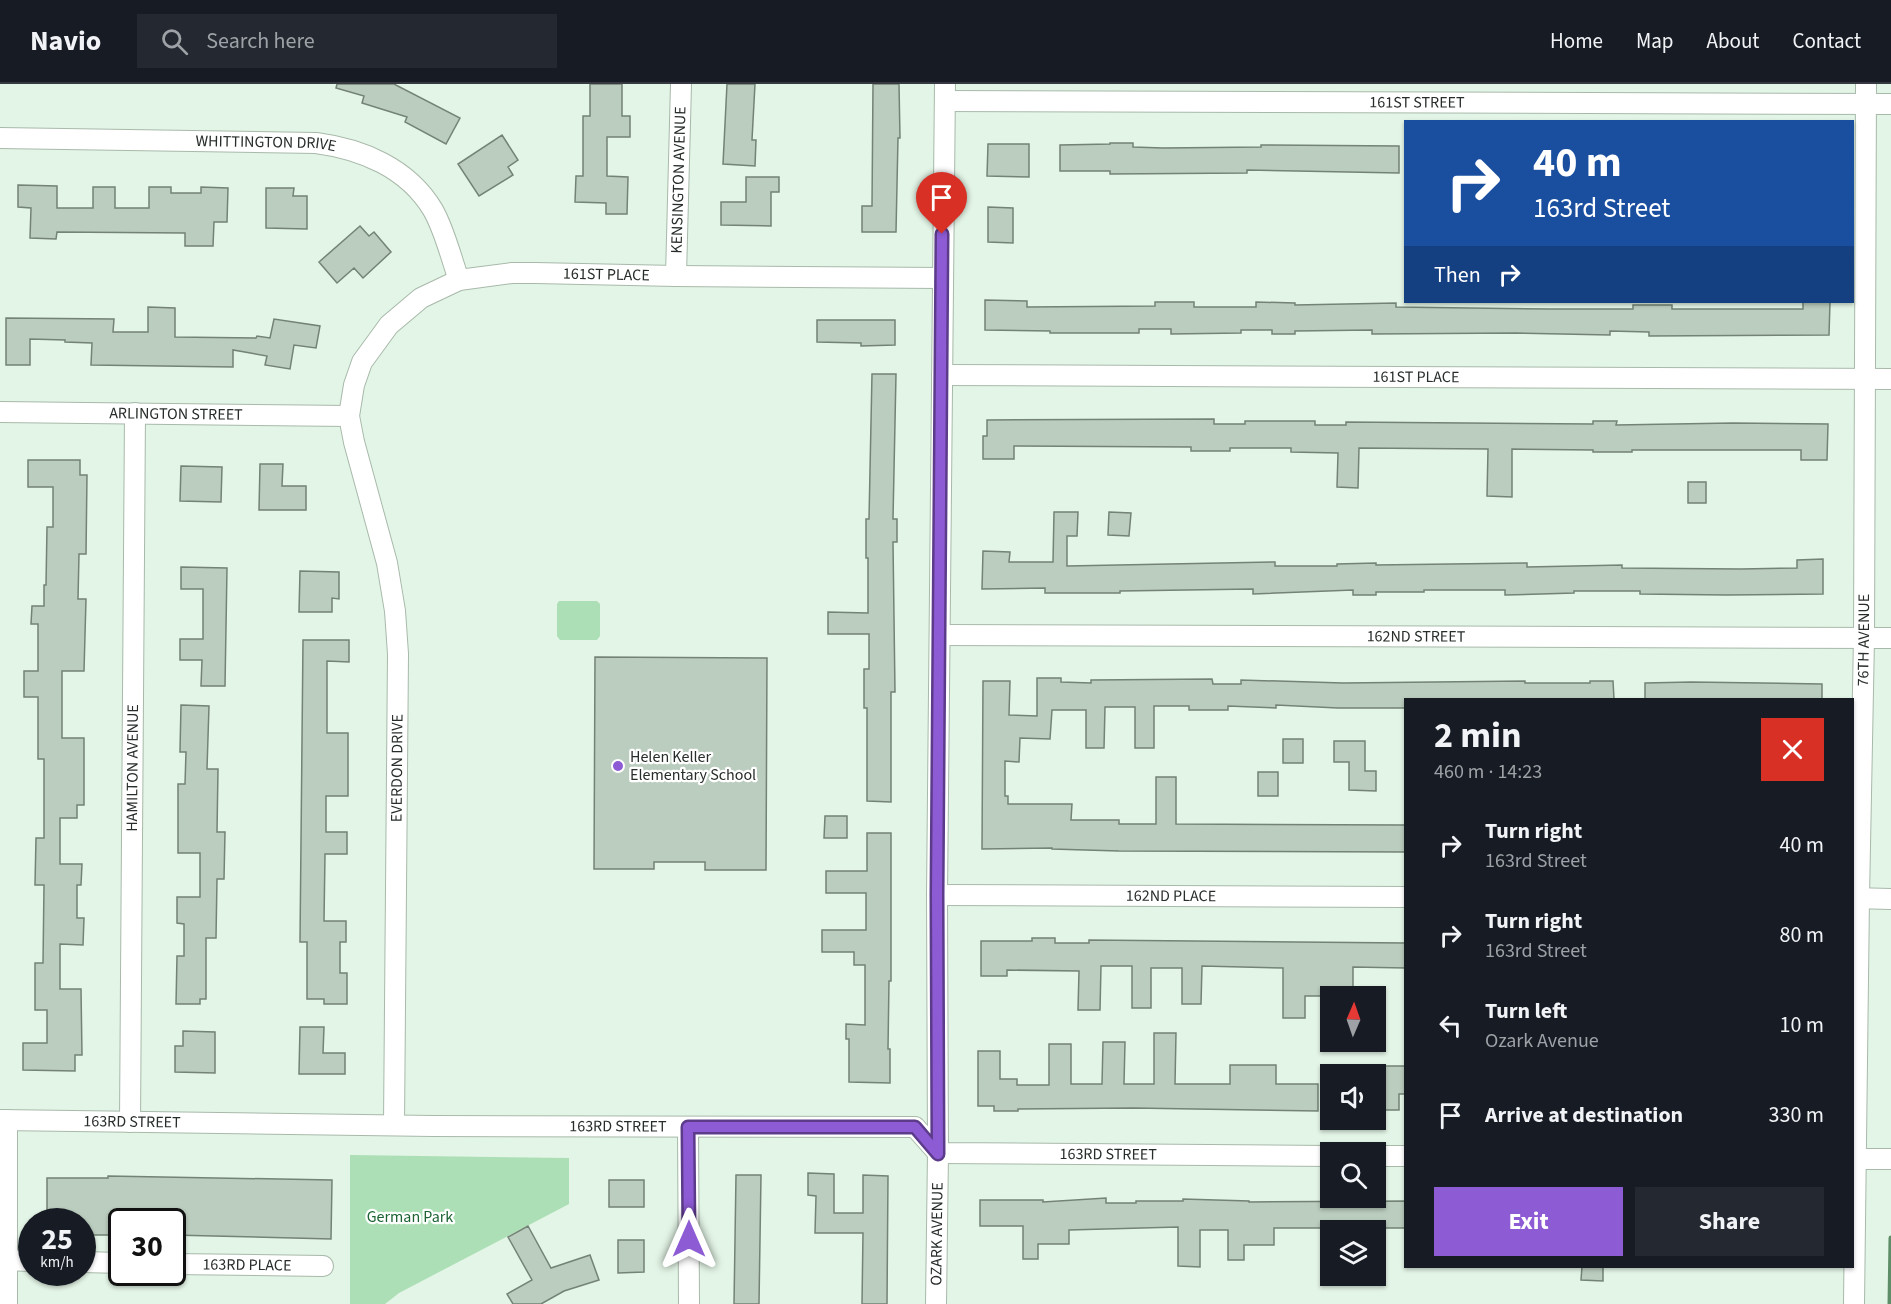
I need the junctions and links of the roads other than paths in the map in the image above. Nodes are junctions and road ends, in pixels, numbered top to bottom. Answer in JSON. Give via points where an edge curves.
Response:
{"nodes":[{"id":1,"x":681,"y":84,"type":"edge"},
{"id":2,"x":1866,"y":84,"type":"edge"},
{"id":3,"x":945,"y":93,"type":"edge"},
{"id":4,"x":1866,"y":104,"type":"junction"},
{"id":5,"x":1891,"y":104,"type":"edge"},
{"id":6,"x":0,"y":138,"type":"edge"},
{"id":7,"x":676,"y":276,"type":"junction"},
{"id":8,"x":942,"y":278,"type":"junction"},
{"id":9,"x":459,"y":280,"type":"junction"},
{"id":10,"x":942,"y":375,"type":"junction"},
{"id":11,"x":1865,"y":379,"type":"junction"},
{"id":12,"x":1891,"y":379,"type":"edge"},
{"id":13,"x":0,"y":412,"type":"edge"},
{"id":14,"x":135,"y":413,"type":"junction"},
{"id":15,"x":350,"y":416,"type":"junction"},
{"id":16,"x":940,"y":635,"type":"junction"},
{"id":17,"x":1864,"y":638,"type":"junction"},
{"id":18,"x":1891,"y":638,"type":"edge"},
{"id":19,"x":937,"y":895,"type":"junction"},
{"id":20,"x":1404,"y":897,"type":"edge"},
{"id":21,"x":1856,"y":898,"type":"edge"},
{"id":22,"x":1891,"y":898,"type":"edge"},
{"id":23,"x":3,"y":1120,"type":"edge"},
{"id":24,"x":130,"y":1122,"type":"junction"},
{"id":25,"x":394,"y":1125,"type":"junction"},
{"id":26,"x":688,"y":1127,"type":"junction"},
{"id":27,"x":938,"y":1154,"type":"junction"},
{"id":28,"x":1320,"y":1156,"type":"edge"},
{"id":29,"x":1386,"y":1156,"type":"edge"},
{"id":30,"x":1404,"y":1156,"type":"edge"},
{"id":31,"x":1868,"y":1159,"type":"edge"},
{"id":32,"x":3,"y":1260,"type":"edge"},
{"id":33,"x":18,"y":1261,"type":"edge"},
{"id":34,"x":186,"y":1264,"type":"edge"},
{"id":35,"x":323,"y":1266,"type":"dead end"},
{"id":36,"x":7,"y":1304,"type":"edge"},
{"id":37,"x":689,"y":1304,"type":"edge"},
{"id":38,"x":936,"y":1304,"type":"edge"},
{"id":39,"x":1854,"y":1304,"type":"edge"}],
"edges":[{"from":1,"to":7,"type":"street","name":"KENSINGTON AVENUE"},
{"from":2,"to":4,"type":"street","name":"76TH AVENUE"},
{"from":3,"to":4,"type":"street","name":"161ST STREET"},
{"from":3,"to":8,"type":"street","name":"OZARK AVENUE"},
{"from":4,"to":5,"type":"street","name":"161ST STREET"},
{"from":4,"to":11,"type":"street","name":"76TH AVENUE"},
{"from":6,"to":9,"type":"street","name":"WHITTINGTON DRIVE","via":[[341,146],[392,168],[414,187],[433,210]]},
{"from":7,"to":8,"type":"street","name":"161ST PLACE"},
{"from":7,"to":9,"type":"street","name":"161ST PLACE","via":[[512,273]]},
{"from":8,"to":10,"type":"street","name":"OZARK AVENUE"},
{"from":9,"to":15,"type":"street","name":"161ST PLACE","via":[[421,298],[384,331],[362,362]]},
{"from":10,"to":11,"type":"street","name":"161ST PLACE"},
{"from":10,"to":16,"type":"street","name":"OZARK AVENUE"},
{"from":11,"to":12,"type":"street","name":"161ST PLACE"},
{"from":11,"to":17,"type":"street","name":"76TH AVENUE"},
{"from":13,"to":14,"type":"street","name":"ARLINGTON STREET"},
{"from":14,"to":15,"type":"street","name":"ARLINGTON STREET"},
{"from":14,"to":24,"type":"street","name":"HAMILTON AVENUE"},
{"from":15,"to":25,"type":"street","name":"EVERDON DRIVE","via":[[387,563],[398,654]]},
{"from":16,"to":17,"type":"street","name":"162ND STREET"},
{"from":16,"to":19,"type":"street","name":"OZARK AVENUE"},
{"from":17,"to":18,"type":"street","name":"162ND STREET"},
{"from":17,"to":21,"type":"street","name":"76TH AVENUE"},
{"from":19,"to":20,"type":"street","name":"162ND PLACE"},
{"from":19,"to":27,"type":"street","name":"OZARK AVENUE"},
{"from":21,"to":22,"type":"street"},
{"from":21,"to":31,"type":"street","name":"76TH AVENUE"},
{"from":23,"to":24,"type":"street","name":"163RD STREET"},
{"from":23,"to":32,"type":"street"},
{"from":24,"to":25,"type":"street","name":"163RD STREET"},
{"from":25,"to":26,"type":"street","name":"163RD STREET"},
{"from":26,"to":27,"type":"street","name":"163RD STREET","via":[[915,1127]]},
{"from":26,"to":37,"type":"street"},
{"from":27,"to":28,"type":"street","name":"163RD STREET"},
{"from":27,"to":38,"type":"street","name":"OZARK AVENUE"},
{"from":29,"to":30,"type":"street"},
{"from":31,"to":39,"type":"street","name":"76TH AVENUE"},
{"from":32,"to":33,"type":"street"},
{"from":32,"to":36,"type":"street"},
{"from":34,"to":35,"type":"street","name":"163RD PLACE"}]}
